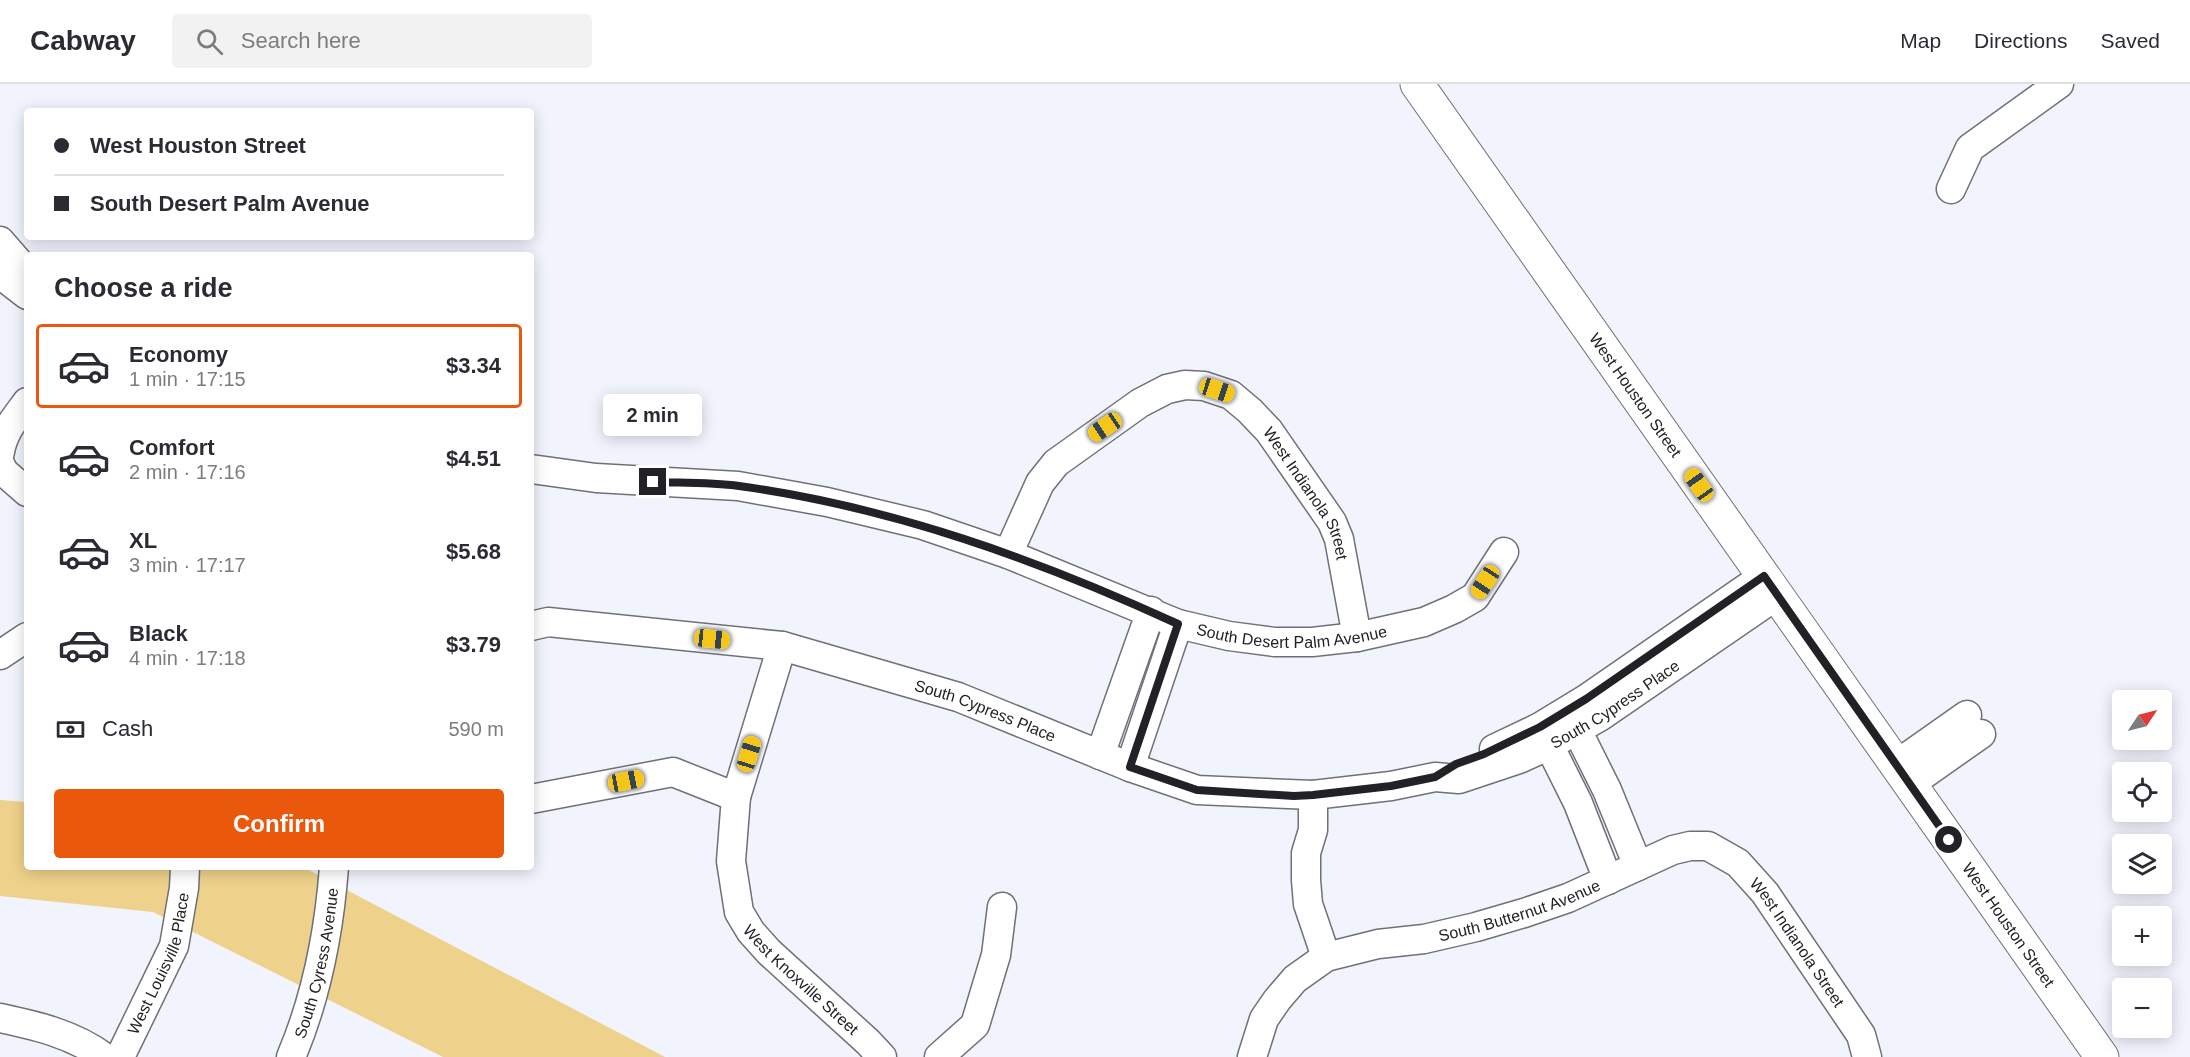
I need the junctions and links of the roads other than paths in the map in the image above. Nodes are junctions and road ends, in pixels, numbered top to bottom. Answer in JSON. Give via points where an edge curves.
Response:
{"nodes":[{"id":1,"x":1417,"y":84,"type":"edge"},
{"id":2,"x":2059,"y":84,"type":"edge"},
{"id":3,"x":1951,"y":189,"type":"dead end"},
{"id":4,"x":0,"y":241,"type":"edge"},
{"id":5,"x":24,"y":269,"type":"edge"},
{"id":6,"x":0,"y":274,"type":"edge"},
{"id":7,"x":24,"y":293,"type":"edge"},
{"id":8,"x":24,"y":406,"type":"edge"},
{"id":9,"x":0,"y":452,"type":"edge"},
{"id":10,"x":0,"y":464,"type":"edge"},
{"id":11,"x":534,"y":469,"type":"edge"},
{"id":12,"x":24,"y":489,"type":"edge"},
{"id":13,"x":1504,"y":552,"type":"dead end"},
{"id":14,"x":1008,"y":554,"type":"junction"},
{"id":15,"x":1770,"y":585,"type":"junction"},
{"id":16,"x":1150,"y":611,"type":"junction"},
{"id":17,"x":1178,"y":624,"type":"junction"},
{"id":18,"x":534,"y":625,"type":"edge"},
{"id":19,"x":1357,"y":637,"type":"junction"},
{"id":20,"x":24,"y":638,"type":"edge"},
{"id":21,"x":782,"y":646,"type":"junction"},
{"id":22,"x":0,"y":655,"type":"edge"},
{"id":23,"x":1974,"y":725,"type":"dead end"},
{"id":24,"x":1577,"y":730,"type":"junction"},
{"id":25,"x":1545,"y":736,"type":"junction"},
{"id":26,"x":1100,"y":755,"type":"junction"},
{"id":27,"x":1130,"y":767,"type":"junction"},
{"id":28,"x":1598,"y":773,"type":"junction"},
{"id":29,"x":1903,"y":774,"type":"junction"},
{"id":30,"x":1569,"y":786,"type":"junction"},
{"id":31,"x":1303,"y":796,"type":"junction"},
{"id":32,"x":736,"y":797,"type":"junction"},
{"id":33,"x":534,"y":798,"type":"edge"},
{"id":34,"x":1708,"y":846,"type":"joint"},
{"id":35,"x":1638,"y":866,"type":"junction"},
{"id":36,"x":185,"y":870,"type":"edge"},
{"id":37,"x":334,"y":870,"type":"edge"},
{"id":38,"x":1608,"y":880,"type":"junction"},
{"id":39,"x":1002,"y":907,"type":"dead end"},
{"id":40,"x":1326,"y":957,"type":"junction"},
{"id":41,"x":0,"y":1018,"type":"edge"},
{"id":42,"x":104,"y":1057,"type":"edge"},
{"id":43,"x":120,"y":1057,"type":"edge"},
{"id":44,"x":291,"y":1057,"type":"edge"},
{"id":45,"x":882,"y":1057,"type":"edge"},
{"id":46,"x":939,"y":1057,"type":"edge"},
{"id":47,"x":1252,"y":1057,"type":"edge"},
{"id":48,"x":1867,"y":1057,"type":"edge"},
{"id":49,"x":2102,"y":1057,"type":"edge"}],
"edges":[{"from":1,"to":15,"type":"main road","name":"West Houston Street"},
{"from":2,"to":3,"type":"street","via":[[1970,148]]},
{"from":4,"to":5,"type":"street"},
{"from":6,"to":7,"type":"street"},
{"from":8,"to":9,"type":"street","via":[[9,426]]},
{"from":10,"to":12,"type":"street"},
{"from":11,"to":14,"type":"street","name":"South Desert Palm Avenue","via":[[596,478],[749,488],[923,525]]},
{"from":13,"to":19,"type":"street","name":"South Desert Palm Avenue","via":[[1475,597],[1424,622]]},
{"from":14,"to":16,"type":"street","name":"South Desert Palm Avenue"},
{"from":14,"to":19,"type":"street","name":"West Indianola Street","via":[[1040,483],[1056,463],[1140,403],[1167,389],[1204,386],[1231,395],[1269,431],[1332,522],[1339,540]]},
{"from":15,"to":24,"type":"street","name":"South Cypress Place","via":[[1601,716]]},
{"from":15,"to":25,"type":"street","name":"South Cypress Place","via":[[1586,699]]},
{"from":15,"to":29,"type":"main road","name":"West Houston Street"},
{"from":16,"to":17,"type":"street","name":"South Desert Palm Avenue"},
{"from":16,"to":26,"type":"street"},
{"from":17,"to":19,"type":"street","name":"South Desert Palm Avenue","via":[[1274,642]]},
{"from":17,"to":27,"type":"street"},
{"from":18,"to":21,"type":"street","name":"South Cypress Place","via":[[548,622]]},
{"from":20,"to":22,"type":"street"},
{"from":21,"to":26,"type":"street","name":"South Cypress Place","via":[[958,697]]},
{"from":21,"to":32,"type":"street","name":"West Knoxville Street"},
{"from":23,"to":29,"type":"street"},
{"from":24,"to":25,"type":"street","name":"South Cypress Place"},
{"from":24,"to":28,"type":"street"},
{"from":25,"to":30,"type":"street"},
{"from":25,"to":31,"type":"street","name":"South Cypress Place","via":[[1456,764],[1435,777]]},
{"from":26,"to":27,"type":"street","name":"South Cypress Place"},
{"from":27,"to":31,"type":"street","name":"South Cypress Place","via":[[1197,790]]},
{"from":28,"to":30,"type":"street"},
{"from":28,"to":35,"type":"street"},
{"from":29,"to":49,"type":"main road","name":"West Houston Street"},
{"from":30,"to":38,"type":"street"},
{"from":31,"to":40,"type":"street","via":[[1313,830],[1306,852],[1308,904]]},
{"from":32,"to":33,"type":"street","via":[[673,772]]},
{"from":32,"to":45,"type":"street","name":"West Knoxville Street","via":[[731,861],[739,912],[750,932]]},
{"from":34,"to":35,"type":"street","name":"South Butternut Avenue","via":[[1672,850]]},
{"from":34,"to":48,"type":"street","name":"West Indianola Street","via":[[1738,863],[1765,893],[1861,1035]]},
{"from":35,"to":38,"type":"street","name":"South Butternut Avenue"},
{"from":36,"to":43,"type":"street","name":"West Louisville Place","via":[[174,946]]},
{"from":37,"to":44,"type":"street","name":"South Cyress Avenue","via":[[319,974]]},
{"from":38,"to":40,"type":"street","name":"South Butternut Avenue","via":[[1568,898],[1476,927]]},
{"from":39,"to":46,"type":"street","via":[[996,955],[975,1025]]},
{"from":40,"to":47,"type":"street","via":[[1294,979],[1277,1000],[1264,1019]]},
{"from":41,"to":42,"type":"street","via":[[50,1029]]}]}
